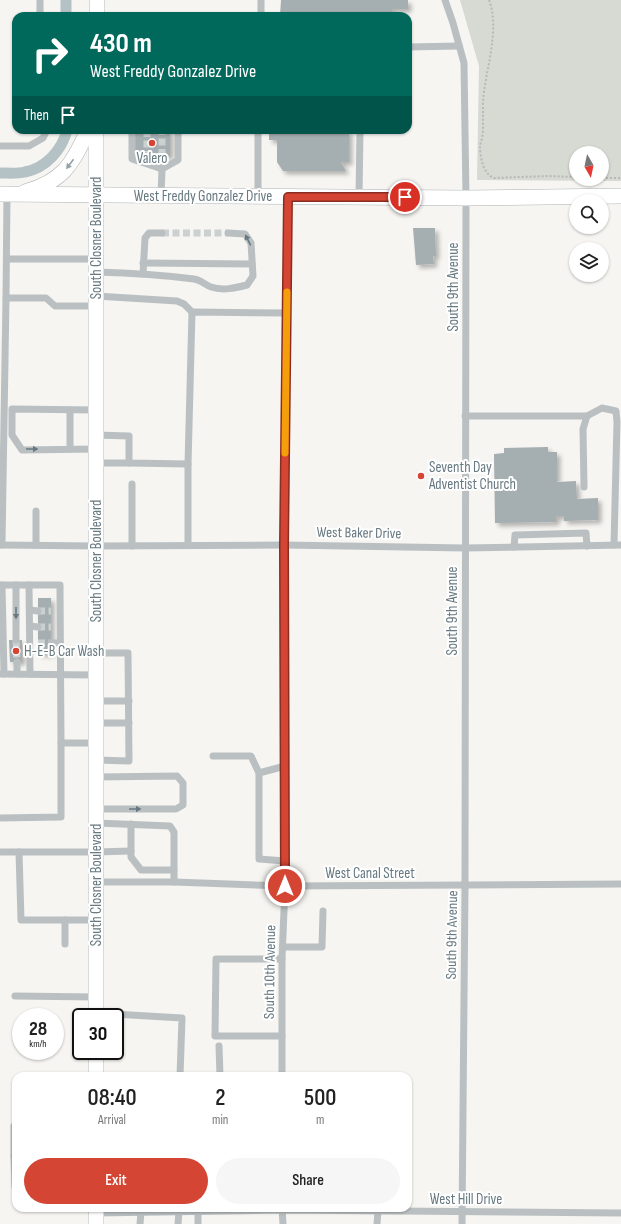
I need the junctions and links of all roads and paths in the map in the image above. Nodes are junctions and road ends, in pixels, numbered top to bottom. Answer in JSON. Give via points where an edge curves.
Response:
{"nodes":[{"id":1,"x":40,"y":0,"type":"edge"},
{"id":2,"x":97,"y":0,"type":"edge"},
{"id":3,"x":261,"y":0,"type":"edge"},
{"id":4,"x":445,"y":0,"type":"edge"},
{"id":5,"x":489,"y":0,"type":"edge"},
{"id":6,"x":40,"y":12,"type":"edge"},
{"id":7,"x":97,"y":12,"type":"edge"},
{"id":8,"x":261,"y":12,"type":"edge"},
{"id":9,"x":459,"y":46,"type":"junction"},
{"id":10,"x":412,"y":47,"type":"edge"},
{"id":11,"x":45,"y":134,"type":"edge"},
{"id":12,"x":86,"y":134,"type":"edge"},
{"id":13,"x":96,"y":134,"type":"edge"},
{"id":14,"x":132,"y":134,"type":"edge"},
{"id":15,"x":178,"y":134,"type":"edge"},
{"id":16,"x":258,"y":134,"type":"edge"},
{"id":17,"x":360,"y":134,"type":"edge"},
{"id":18,"x":0,"y":146,"type":"edge"},
{"id":19,"x":147,"y":156,"type":"dead end"},
{"id":20,"x":162,"y":156,"type":"tunnel mouth"},
{"id":21,"x":162,"y":169,"type":"junction"},
{"id":22,"x":569,"y":177,"type":"edge"},
{"id":23,"x":609,"y":178,"type":"edge"},
{"id":24,"x":621,"y":178,"type":"edge"},
{"id":25,"x":7,"y":194,"type":"edge"},
{"id":26,"x":96,"y":195,"type":"junction"},
{"id":27,"x":161,"y":196,"type":"junction"},
{"id":28,"x":258,"y":196,"type":"junction"},
{"id":29,"x":621,"y":196,"type":"edge"},
{"id":30,"x":288,"y":197,"type":"junction"},
{"id":31,"x":359,"y":197,"type":"junction"},
{"id":32,"x":466,"y":198,"type":"junction"},
{"id":33,"x":162,"y":233,"type":"tunnel mouth"},
{"id":34,"x":228,"y":233,"type":"tunnel mouth"},
{"id":35,"x":7,"y":259,"type":"junction"},
{"id":36,"x":144,"y":263,"type":"junction"},
{"id":37,"x":252,"y":264,"type":"junction"},
{"id":38,"x":96,"y":265,"type":"junction"},
{"id":39,"x":143,"y":274,"type":"junction"},
{"id":40,"x":6,"y":298,"type":"junction"},
{"id":41,"x":96,"y":301,"type":"junction"},
{"id":42,"x":192,"y":312,"type":"junction"},
{"id":43,"x":287,"y":313,"type":"junction"},
{"id":44,"x":70,"y":410,"type":"junction"},
{"id":45,"x":96,"y":410,"type":"junction"},
{"id":46,"x":465,"y":416,"type":"junction"},
{"id":47,"x":587,"y":416,"type":"junction"},
{"id":48,"x":70,"y":449,"type":"junction"},
{"id":49,"x":96,"y":449,"type":"junction"},
{"id":50,"x":129,"y":462,"type":"junction"},
{"id":51,"x":188,"y":464,"type":"junction"},
{"id":52,"x":132,"y":484,"type":"dead end"},
{"id":53,"x":584,"y":487,"type":"dead end"},
{"id":54,"x":36,"y":511,"type":"dead end"},
{"id":55,"x":1,"y":545,"type":"edge"},
{"id":56,"x":36,"y":545,"type":"junction"},
{"id":57,"x":188,"y":545,"type":"junction"},
{"id":58,"x":284,"y":545,"type":"junction"},
{"id":59,"x":618,"y":545,"type":"edge"},
{"id":60,"x":96,"y":546,"type":"junction"},
{"id":61,"x":132,"y":546,"type":"junction"},
{"id":62,"x":587,"y":546,"type":"junction"},
{"id":63,"x":514,"y":547,"type":"junction"},
{"id":64,"x":465,"y":548,"type":"junction"},
{"id":65,"x":1,"y":585,"type":"edge"},
{"id":66,"x":16,"y":585,"type":"junction"},
{"id":67,"x":29,"y":585,"type":"junction"},
{"id":68,"x":30,"y":610,"type":"junction"},
{"id":69,"x":38,"y":611,"type":"tunnel mouth"},
{"id":70,"x":51,"y":611,"type":"tunnel mouth"},
{"id":71,"x":60,"y":611,"type":"junction"},
{"id":72,"x":30,"y":626,"type":"junction"},
{"id":73,"x":38,"y":626,"type":"tunnel mouth"},
{"id":74,"x":51,"y":627,"type":"tunnel mouth"},
{"id":75,"x":60,"y":627,"type":"junction"},
{"id":76,"x":16,"y":640,"type":"tunnel mouth"},
{"id":77,"x":30,"y":642,"type":"junction"},
{"id":78,"x":38,"y":643,"type":"tunnel mouth"},
{"id":79,"x":51,"y":643,"type":"tunnel mouth"},
{"id":80,"x":60,"y":643,"type":"junction"},
{"id":81,"x":96,"y":652,"type":"junction"},
{"id":82,"x":17,"y":662,"type":"tunnel mouth"},
{"id":83,"x":2,"y":674,"type":"edge"},
{"id":84,"x":17,"y":674,"type":"junction"},
{"id":85,"x":30,"y":674,"type":"junction"},
{"id":86,"x":60,"y":674,"type":"junction"},
{"id":87,"x":96,"y":675,"type":"junction"},
{"id":88,"x":96,"y":701,"type":"junction"},
{"id":89,"x":129,"y":701,"type":"junction"},
{"id":90,"x":129,"y":722,"type":"junction"},
{"id":91,"x":96,"y":723,"type":"junction"},
{"id":92,"x":96,"y":743,"type":"junction"},
{"id":93,"x":61,"y":744,"type":"junction"},
{"id":94,"x":213,"y":756,"type":"dead end"},
{"id":95,"x":96,"y":760,"type":"junction"},
{"id":96,"x":285,"y":766,"type":"junction"},
{"id":97,"x":259,"y":773,"type":"junction"},
{"id":98,"x":96,"y":777,"type":"junction"},
{"id":99,"x":96,"y":816,"type":"junction"},
{"id":100,"x":0,"y":818,"type":"edge"},
{"id":101,"x":131,"y":824,"type":"junction"},
{"id":102,"x":131,"y":851,"type":"junction"},
{"id":103,"x":0,"y":852,"type":"edge"},
{"id":104,"x":19,"y":852,"type":"junction"},
{"id":105,"x":96,"y":852,"type":"junction"},
{"id":106,"x":285,"y":861,"type":"junction"},
{"id":107,"x":141,"y":870,"type":"junction"},
{"id":108,"x":174,"y":870,"type":"junction"},
{"id":109,"x":96,"y":882,"type":"junction"},
{"id":110,"x":141,"y":882,"type":"junction"},
{"id":111,"x":174,"y":882,"type":"junction"},
{"id":112,"x":621,"y":884,"type":"edge"},
{"id":113,"x":285,"y":886,"type":"junction"},
{"id":114,"x":465,"y":886,"type":"junction"},
{"id":115,"x":323,"y":911,"type":"dead end"},
{"id":116,"x":65,"y":920,"type":"junction"},
{"id":117,"x":96,"y":920,"type":"junction"},
{"id":118,"x":65,"y":944,"type":"dead end"},
{"id":119,"x":283,"y":947,"type":"junction"},
{"id":120,"x":282,"y":959,"type":"junction"},
{"id":121,"x":15,"y":996,"type":"dead end"},
{"id":122,"x":96,"y":997,"type":"junction"},
{"id":123,"x":96,"y":1008,"type":"edge"},
{"id":124,"x":124,"y":1016,"type":"edge"},
{"id":125,"x":282,"y":1036,"type":"junction"},
{"id":126,"x":220,"y":1046,"type":"dead end"},
{"id":127,"x":96,"y":1060,"type":"edge"},
{"id":128,"x":96,"y":1072,"type":"edge"},
{"id":129,"x":180,"y":1072,"type":"edge"},
{"id":130,"x":220,"y":1072,"type":"edge"},
{"id":131,"x":282,"y":1072,"type":"edge"},
{"id":132,"x":412,"y":1211,"type":"edge"},
{"id":133,"x":141,"y":1212,"type":"joint"},
{"id":134,"x":179,"y":1212,"type":"edge"},
{"id":135,"x":198,"y":1212,"type":"edge"},
{"id":136,"x":282,"y":1212,"type":"edge"},
{"id":137,"x":378,"y":1212,"type":"edge"},
{"id":138,"x":462,"y":1212,"type":"junction"},
{"id":139,"x":621,"y":1213,"type":"edge"},
{"id":140,"x":96,"y":1215,"type":"edge"},
{"id":141,"x":140,"y":1224,"type":"edge"},
{"id":142,"x":178,"y":1224,"type":"edge"},
{"id":143,"x":198,"y":1224,"type":"edge"},
{"id":144,"x":283,"y":1224,"type":"edge"},
{"id":145,"x":377,"y":1224,"type":"edge"},
{"id":146,"x":462,"y":1224,"type":"edge"}],
"edges":[{"from":1,"to":6,"type":"street"},
{"from":2,"to":7,"type":"main road"},
{"from":3,"to":8,"type":"street"},
{"from":4,"to":9,"type":"street","name":"South 9th Avenue"},
{"from":5,"to":22,"type":"path","via":[[492,8],[493,41],[485,88],[480,145],[484,168],[494,178]]},
{"from":9,"to":10,"type":"street"},
{"from":9,"to":32,"type":"street","name":"South 9th Avenue","via":[[464,63]]},
{"from":11,"to":18,"type":"street","via":[[29,146]]},
{"from":12,"to":25,"type":"main road","one_way":true,"via":[[71,165],[58,177],[36,189]]},
{"from":13,"to":26,"type":"main road","name":"South Closner Boulevard"},
{"from":14,"to":21,"type":"street","via":[[132,159]]},
{"from":15,"to":21,"type":"street","via":[[178,160]]},
{"from":16,"to":28,"type":"street"},
{"from":17,"to":31,"type":"street"},
{"from":19,"to":21,"type":"street"},
{"from":20,"to":21,"type":"street"},
{"from":21,"to":27,"type":"street"},
{"from":23,"to":24,"type":"path"},
{"from":25,"to":26,"type":"main road","name":"West Freddy Gonzalez Drive"},
{"from":25,"to":35,"type":"street"},
{"from":26,"to":27,"type":"main road","name":"West Freddy Gonzalez Drive"},
{"from":26,"to":38,"type":"main road","name":"South Closner Boulevard"},
{"from":27,"to":28,"type":"main road","name":"West Freddy Gonzalez Drive"},
{"from":28,"to":30,"type":"main road","name":"West Freddy Gonzalez Drive"},
{"from":29,"to":32,"type":"main road","name":"West Freddy Gonzalez Drive"},
{"from":30,"to":31,"type":"main road","name":"West Freddy Gonzalez Drive"},
{"from":30,"to":43,"type":"street","name":"South 10th Avenue"},
{"from":31,"to":32,"type":"main road","name":"West Freddy Gonzalez Drive"},
{"from":32,"to":46,"type":"street","name":"South 9th Avenue"},
{"from":33,"to":36,"type":"street","via":[[149,233],[145,238]]},
{"from":37,"to":34,"type":"street","one_way":true,"via":[[251,243],[245,234]]},
{"from":35,"to":38,"type":"street"},
{"from":35,"to":40,"type":"street"},
{"from":36,"to":37,"type":"street"},
{"from":36,"to":39,"type":"street"},
{"from":37,"to":39,"type":"street","via":[[253,276],[247,285],[231,289],[210,287],[197,279]]},
{"from":38,"to":39,"type":"street"},
{"from":38,"to":41,"type":"main road","name":"South Closner Boulevard"},
{"from":40,"to":41,"type":"street","via":[[46,298],[55,306]]},
{"from":40,"to":55,"type":"street"},
{"from":41,"to":42,"type":"street","via":[[177,301]]},
{"from":41,"to":45,"type":"main road","name":"South Closner Boulevard"},
{"from":42,"to":43,"type":"street"},
{"from":42,"to":51,"type":"street"},
{"from":43,"to":58,"type":"street","name":"South 10th Avenue"},
{"from":44,"to":45,"type":"street"},
{"from":44,"to":48,"type":"street"},
{"from":44,"to":48,"type":"street","one_way":true,"via":[[12,410],[12,435],[22,450]]},
{"from":45,"to":49,"type":"main road","name":"South Closner Boulevard"},
{"from":46,"to":47,"type":"street"},
{"from":46,"to":64,"type":"street","name":"South 9th Avenue"},
{"from":47,"to":53,"type":"street","via":[[583,429]]},
{"from":47,"to":59,"type":"street","via":[[602,408],[616,411]]},
{"from":48,"to":49,"type":"street"},
{"from":49,"to":50,"type":"street"},
{"from":49,"to":50,"type":"street","via":[[129,436]]},
{"from":49,"to":60,"type":"main road","name":"South Closner Boulevard"},
{"from":50,"to":51,"type":"street"},
{"from":51,"to":57,"type":"street"},
{"from":52,"to":61,"type":"street"},
{"from":54,"to":56,"type":"street"},
{"from":55,"to":56,"type":"street","name":"West Baker Drive"},
{"from":56,"to":60,"type":"street","name":"West Baker Drive"},
{"from":57,"to":58,"type":"street","name":"West Baker Drive"},
{"from":57,"to":61,"type":"street","name":"West Baker Drive"},
{"from":58,"to":64,"type":"street","name":"West Baker Drive"},
{"from":58,"to":96,"type":"street","name":"South 10th Avenue"},
{"from":59,"to":62,"type":"street","name":"West Baker Drive"},
{"from":60,"to":61,"type":"street","name":"West Baker Drive"},
{"from":60,"to":81,"type":"main road","name":"South Closner Boulevard"},
{"from":62,"to":63,"type":"street","name":"West Baker Drive"},
{"from":62,"to":63,"type":"street","via":[[586,533],[515,535]]},
{"from":63,"to":64,"type":"street","name":"West Baker Drive"},
{"from":64,"to":114,"type":"street","name":"South 9th Avenue"},
{"from":65,"to":66,"type":"street"},
{"from":65,"to":83,"type":"street"},
{"from":66,"to":67,"type":"street"},
{"from":66,"to":76,"type":"street","one_way":true},
{"from":67,"to":68,"type":"street"},
{"from":67,"to":71,"type":"street","via":[[60,585]]},
{"from":68,"to":69,"type":"street"},
{"from":68,"to":72,"type":"street"},
{"from":70,"to":71,"type":"street"},
{"from":71,"to":75,"type":"street"},
{"from":72,"to":73,"type":"street"},
{"from":72,"to":77,"type":"street"},
{"from":74,"to":75,"type":"street"},
{"from":75,"to":80,"type":"street"},
{"from":77,"to":78,"type":"street"},
{"from":77,"to":85,"type":"street"},
{"from":79,"to":80,"type":"street"},
{"from":80,"to":86,"type":"street"},
{"from":81,"to":87,"type":"main road","name":"South Closner Boulevard"},
{"from":81,"to":89,"type":"street","via":[[128,653]]},
{"from":82,"to":84,"type":"street"},
{"from":83,"to":84,"type":"street"},
{"from":84,"to":85,"type":"street"},
{"from":85,"to":86,"type":"street"},
{"from":86,"to":87,"type":"street"},
{"from":86,"to":93,"type":"street"},
{"from":87,"to":88,"type":"main road","name":"South Closner Boulevard"},
{"from":88,"to":89,"type":"street"},
{"from":88,"to":91,"type":"main road","name":"South Closner Boulevard"},
{"from":89,"to":90,"type":"street"},
{"from":90,"to":91,"type":"street"},
{"from":90,"to":95,"type":"street","via":[[129,761]]},
{"from":91,"to":92,"type":"main road","name":"South Closner Boulevard"},
{"from":92,"to":93,"type":"street"},
{"from":92,"to":95,"type":"main road","name":"South Closner Boulevard"},
{"from":93,"to":100,"type":"street","via":[[61,817]]},
{"from":94,"to":97,"type":"street","via":[[251,756]]},
{"from":95,"to":98,"type":"main road","name":"South Closner Boulevard"},
{"from":96,"to":97,"type":"street"},
{"from":96,"to":106,"type":"street","name":"South 10th Avenue"},
{"from":97,"to":106,"type":"street","via":[[259,860]]},
{"from":98,"to":99,"type":"main road","name":"South Closner Boulevard"},
{"from":99,"to":98,"type":"street","one_way":true,"via":[[176,809],[183,805],[183,782],[177,776]]},
{"from":99,"to":101,"type":"street"},
{"from":99,"to":105,"type":"main road","name":"South Closner Boulevard"},
{"from":101,"to":102,"type":"street"},
{"from":101,"to":108,"type":"street","via":[[172,828]]},
{"from":102,"to":105,"type":"street"},
{"from":102,"to":107,"type":"street","via":[[131,857]]},
{"from":103,"to":104,"type":"street"},
{"from":104,"to":105,"type":"street"},
{"from":104,"to":116,"type":"street","via":[[21,920]]},
{"from":105,"to":109,"type":"main road","name":"South Closner Boulevard"},
{"from":106,"to":113,"type":"street","name":"South 10th Avenue"},
{"from":107,"to":108,"type":"street"},
{"from":107,"to":110,"type":"street"},
{"from":108,"to":111,"type":"street"},
{"from":109,"to":110,"type":"street","name":"West Canal Street"},
{"from":109,"to":117,"type":"main road","name":"South Closner Boulevard"},
{"from":110,"to":111,"type":"street","name":"West Canal Street"},
{"from":111,"to":113,"type":"street","name":"West Canal Street"},
{"from":112,"to":114,"type":"street","name":"West Canal Street"},
{"from":113,"to":114,"type":"street","name":"West Canal Street"},
{"from":113,"to":119,"type":"street","name":"South 10th Avenue"},
{"from":114,"to":138,"type":"street","name":"South 9th Avenue"},
{"from":115,"to":119,"type":"street","via":[[322,947]]},
{"from":116,"to":117,"type":"street"},
{"from":116,"to":118,"type":"street"},
{"from":117,"to":122,"type":"main road","name":"South Closner Boulevard"},
{"from":119,"to":120,"type":"street","name":"South 10th Avenue"},
{"from":120,"to":125,"type":"street","name":"South 10th Avenue"},
{"from":120,"to":125,"type":"street","via":[[216,959],[215,1036]]},
{"from":121,"to":122,"type":"street"},
{"from":122,"to":123,"type":"main road","name":"South Closner Boulevard"},
{"from":124,"to":129,"type":"street","via":[[182,1018]]},
{"from":125,"to":131,"type":"street","name":"South 10th Avenue"},
{"from":126,"to":130,"type":"street"},
{"from":127,"to":128,"type":"main road"},
{"from":132,"to":138,"type":"street","name":"West Hill Drive"},
{"from":133,"to":140,"type":"street","name":"West Hill Drive"},
{"from":133,"to":141,"type":"street"},
{"from":134,"to":142,"type":"street"},
{"from":135,"to":143,"type":"street"},
{"from":136,"to":144,"type":"street"},
{"from":137,"to":145,"type":"street"},
{"from":138,"to":139,"type":"street","name":"West Hill Drive"},
{"from":138,"to":146,"type":"street","name":"South 9th Avenue"}]}
